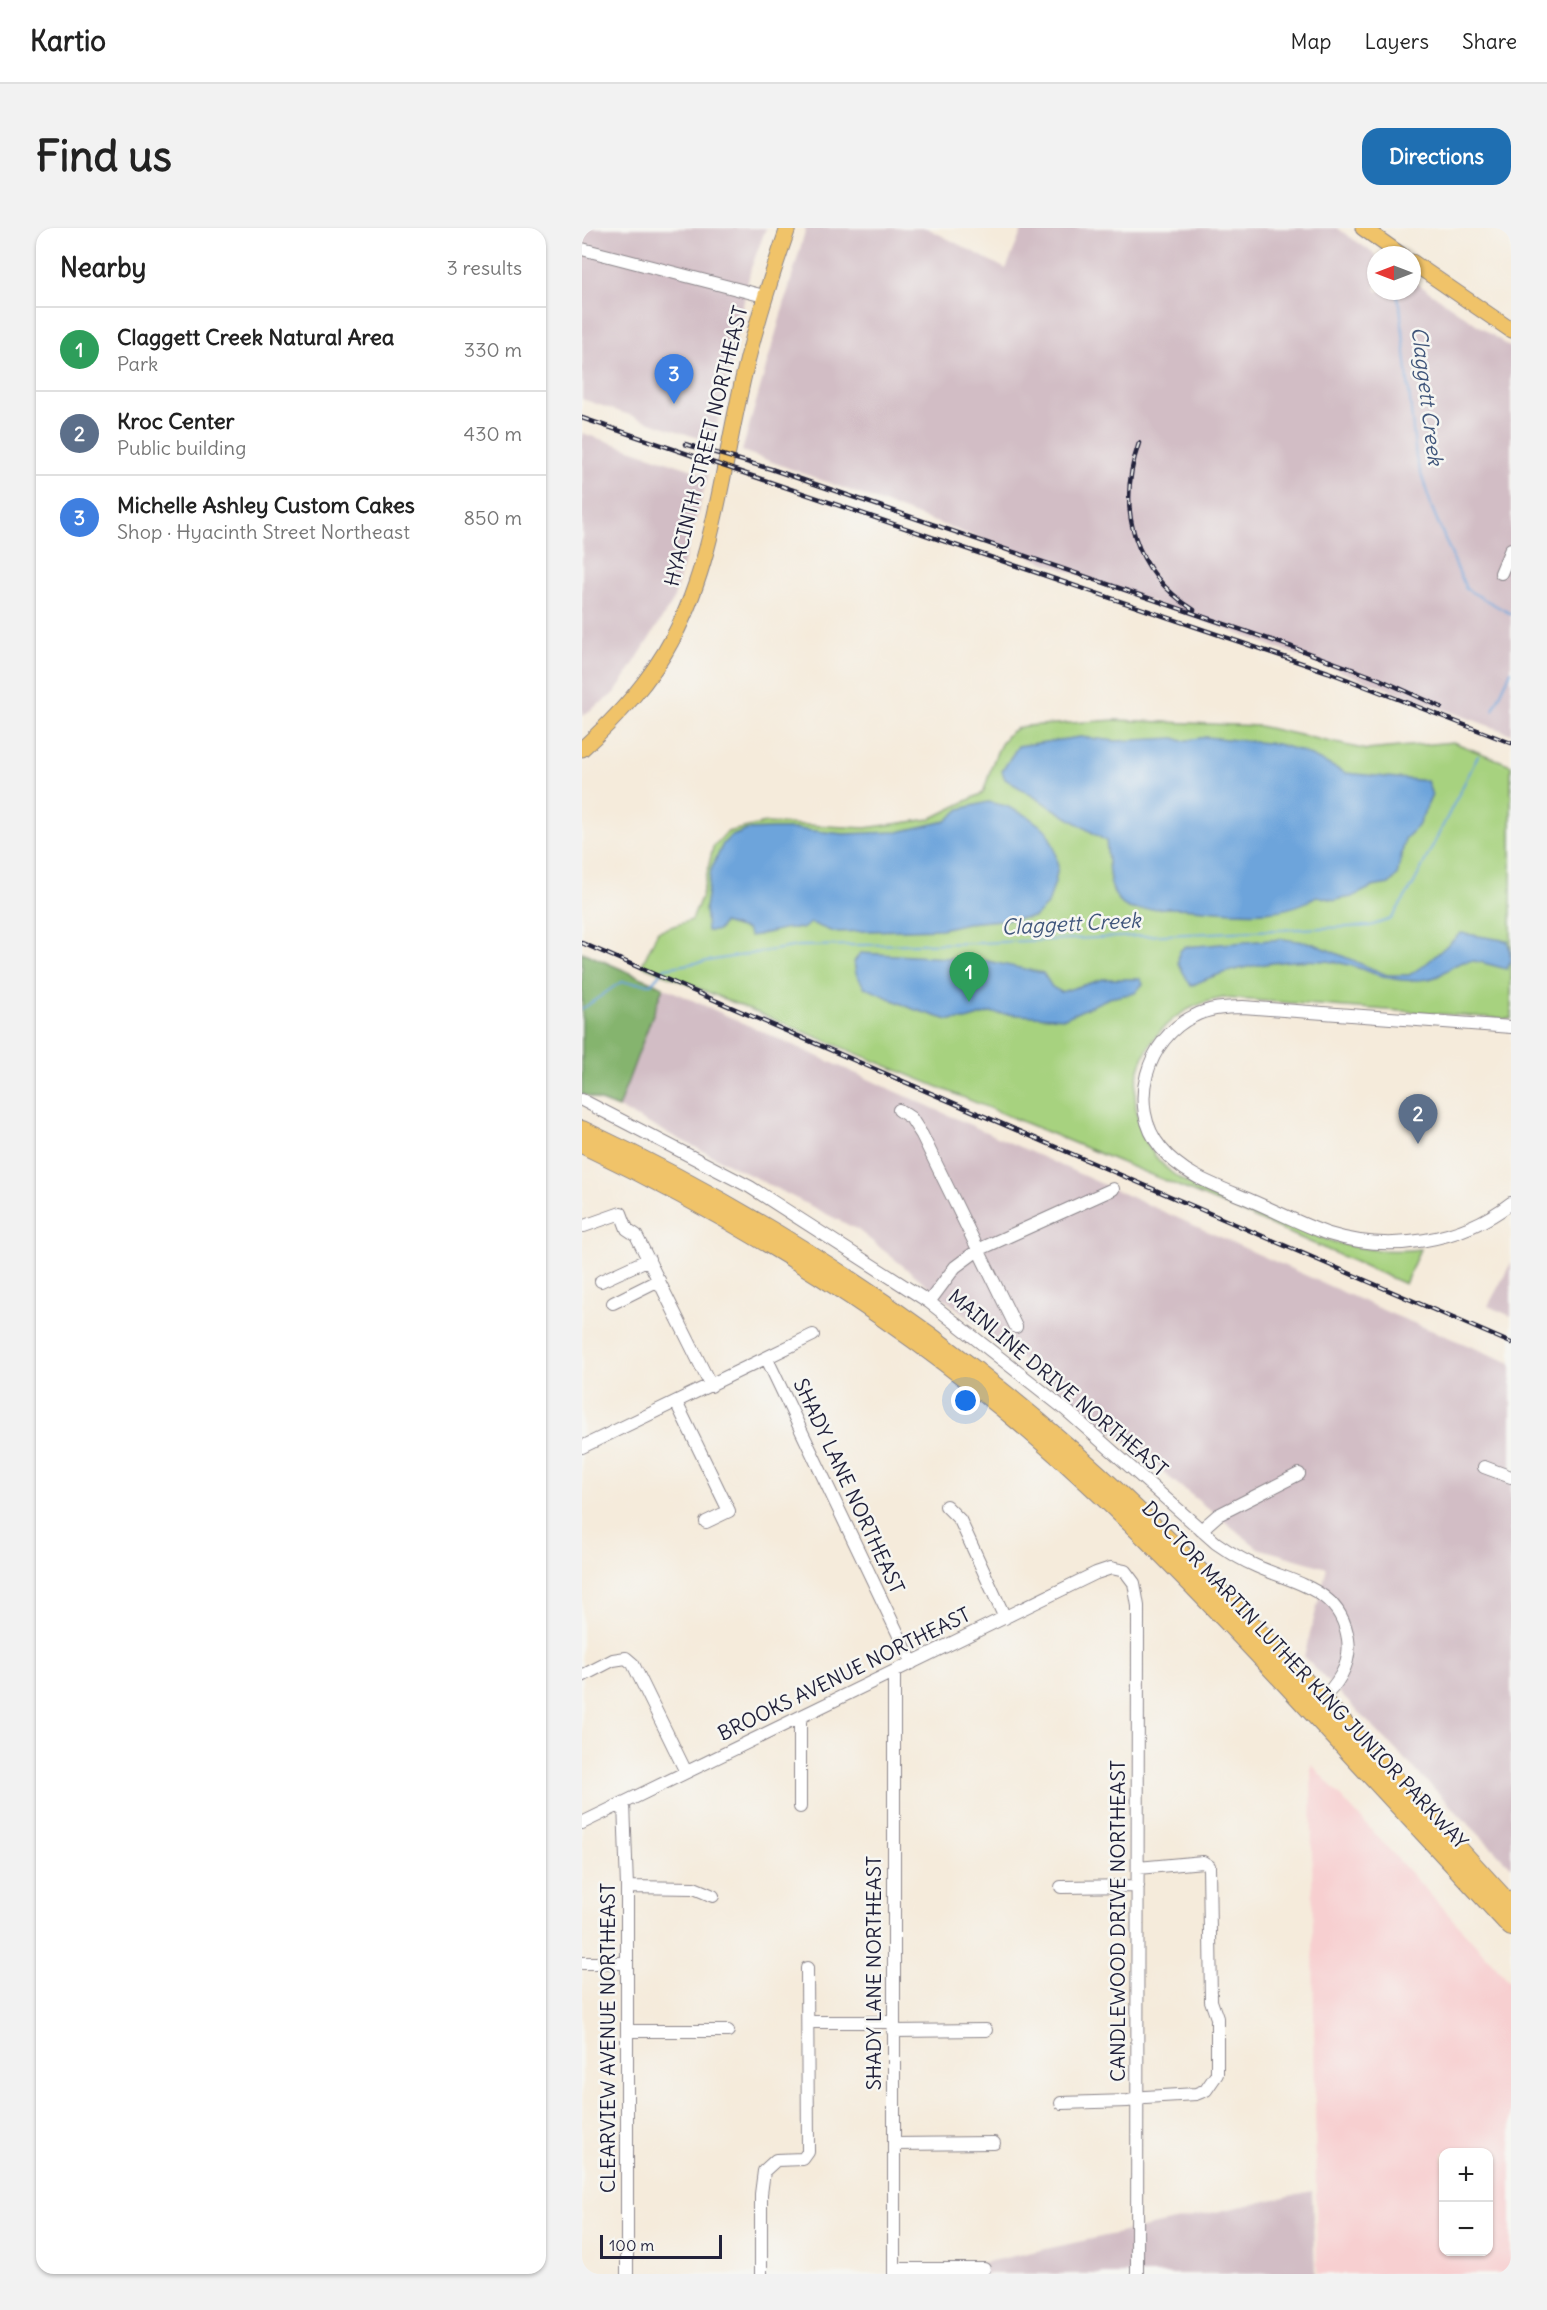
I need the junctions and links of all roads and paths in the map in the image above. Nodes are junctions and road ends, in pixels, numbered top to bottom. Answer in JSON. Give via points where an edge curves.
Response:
{"nodes":[{"id":1,"x":788,"y":228,"type":"edge"},
{"id":2,"x":1363,"y":228,"type":"edge"},
{"id":3,"x":1388,"y":246,"type":"edge"},
{"id":4,"x":582,"y":249,"type":"edge"},
{"id":5,"x":1421,"y":268,"type":"edge"},
{"id":6,"x":764,"y":296,"type":"junction"},
{"id":7,"x":1511,"y":330,"type":"edge"},
{"id":8,"x":1511,"y":549,"type":"edge"},
{"id":9,"x":1501,"y":573,"type":"dead end"},
{"id":10,"x":582,"y":749,"type":"edge"},
{"id":11,"x":1511,"y":1027,"type":"edge"},
{"id":12,"x":582,"y":1100,"type":"edge"},
{"id":13,"x":899,"y":1110,"type":"dead end"},
{"id":14,"x":582,"y":1130,"type":"edge"},
{"id":15,"x":582,"y":1144,"type":"edge"},
{"id":16,"x":1113,"y":1189,"type":"dead end"},
{"id":17,"x":1511,"y":1203,"type":"edge"},
{"id":18,"x":585,"y":1226,"type":"dead end"},
{"id":19,"x":978,"y":1250,"type":"junction"},
{"id":20,"x":649,"y":1259,"type":"junction"},
{"id":21,"x":659,"y":1280,"type":"junction"},
{"id":22,"x":601,"y":1281,"type":"dead end"},
{"id":23,"x":929,"y":1302,"type":"junction"},
{"id":24,"x":613,"y":1303,"type":"dead end"},
{"id":25,"x":1016,"y":1327,"type":"dead end"},
{"id":26,"x":813,"y":1335,"type":"dead end"},
{"id":27,"x":767,"y":1359,"type":"junction"},
{"id":28,"x":711,"y":1386,"type":"junction"},
{"id":29,"x":676,"y":1402,"type":"junction"},
{"id":30,"x":582,"y":1447,"type":"edge"},
{"id":31,"x":1484,"y":1467,"type":"dead end"},
{"id":32,"x":1299,"y":1474,"type":"dead end"},
{"id":33,"x":1511,"y":1477,"type":"edge"},
{"id":34,"x":946,"y":1506,"type":"dead end"},
{"id":35,"x":706,"y":1522,"type":"dead end"},
{"id":36,"x":1201,"y":1530,"type":"junction"},
{"id":37,"x":1125,"y":1571,"type":"joint"},
{"id":38,"x":1005,"y":1618,"type":"junction"},
{"id":39,"x":912,"y":1663,"type":"junction"},
{"id":40,"x":894,"y":1673,"type":"junction"},
{"id":41,"x":582,"y":1676,"type":"edge"},
{"id":42,"x":1316,"y":1705,"type":"junction"},
{"id":43,"x":800,"y":1718,"type":"junction"},
{"id":44,"x":686,"y":1772,"type":"junction"},
{"id":45,"x":624,"y":1803,"type":"junction"},
{"id":46,"x":800,"y":1807,"type":"dead end"},
{"id":47,"x":582,"y":1823,"type":"edge"},
{"id":48,"x":1138,"y":1868,"type":"junction"},
{"id":49,"x":1138,"y":1886,"type":"junction"},
{"id":50,"x":627,"y":1887,"type":"junction"},
{"id":51,"x":1061,"y":1887,"type":"dead end"},
{"id":52,"x":713,"y":1896,"type":"dead end"},
{"id":53,"x":1511,"y":1906,"type":"edge"},
{"id":54,"x":1511,"y":1927,"type":"edge"},
{"id":55,"x":582,"y":1963,"type":"edge"},
{"id":56,"x":627,"y":1963,"type":"junction"},
{"id":57,"x":807,"y":1968,"type":"dead end"},
{"id":58,"x":808,"y":2022,"type":"junction"},
{"id":59,"x":893,"y":2026,"type":"junction"},
{"id":60,"x":986,"y":2030,"type":"dead end"},
{"id":61,"x":627,"y":2031,"type":"junction"},
{"id":62,"x":728,"y":2031,"type":"dead end"},
{"id":63,"x":1138,"y":2099,"type":"junction"},
{"id":64,"x":1061,"y":2103,"type":"dead end"},
{"id":65,"x":994,"y":2143,"type":"dead end"},
{"id":66,"x":894,"y":2144,"type":"junction"},
{"id":67,"x":984,"y":2269,"type":"dead end"},
{"id":68,"x":894,"y":2271,"type":"edge"},
{"id":69,"x":627,"y":2274,"type":"edge"},
{"id":70,"x":761,"y":2274,"type":"edge"},
{"id":71,"x":1137,"y":2274,"type":"edge"}],
"edges":[{"from":1,"to":6,"type":"main road","name":"HYACINTH STREET NORTHEAST"},
{"from":2,"to":3,"type":"main road"},
{"from":4,"to":6,"type":"street"},
{"from":5,"to":7,"type":"main road"},
{"from":6,"to":10,"type":"main road","name":"HYACINTH STREET NORTHEAST","via":[[689,605],[641,688]]},
{"from":8,"to":9,"type":"street"},
{"from":11,"to":17,"type":"street","via":[[1243,1007],[1210,1010],[1182,1023],[1162,1042],[1148,1067],[1144,1090],[1151,1132],[1182,1169],[1328,1233],[1369,1242],[1420,1241],[1478,1223]]},
{"from":12,"to":23,"type":"street","name":"MAINLINE DRIVE NORTHEAST","via":[[750,1187]]},
{"from":13,"to":19,"type":"street","via":[[917,1126]]},
{"from":14,"to":42,"type":"highway","name":"DOCTOR MARTIN LUTHER KING JUNIOR PARKWAY","via":[[668,1172],[774,1232],[954,1354],[1127,1501],[1225,1598]]},
{"from":15,"to":42,"type":"highway","name":"DOCTOR MARTIN LUTHER KING JUNIOR PARKWAY","via":[[681,1193],[767,1243],[936,1357],[1043,1443],[1126,1518]]},
{"from":16,"to":19,"type":"street"},
{"from":18,"to":20,"type":"street","via":[[619,1212]]},
{"from":19,"to":23,"type":"street","via":[[955,1267]]},
{"from":19,"to":25,"type":"street"},
{"from":20,"to":21,"type":"street"},
{"from":20,"to":22,"type":"street"},
{"from":21,"to":24,"type":"street"},
{"from":21,"to":28,"type":"street"},
{"from":23,"to":36,"type":"street","name":"MAINLINE DRIVE NORTHEAST","via":[[1066,1410]]},
{"from":26,"to":27,"type":"street"},
{"from":27,"to":28,"type":"street"},
{"from":27,"to":39,"type":"street","name":"SHADY LANE NORTHEAST"},
{"from":28,"to":29,"type":"street"},
{"from":29,"to":30,"type":"street"},
{"from":29,"to":35,"type":"street","via":[[729,1511]]},
{"from":31,"to":33,"type":"street"},
{"from":32,"to":36,"type":"street","via":[[1218,1515]]},
{"from":34,"to":38,"type":"street","via":[[960,1520]]},
{"from":36,"to":42,"type":"street","name":"MAINLINE DRIVE NORTHEAST","via":[[1234,1556],[1323,1593],[1339,1612],[1348,1637],[1348,1659],[1344,1673]]},
{"from":37,"to":38,"type":"street","name":"BROOKS AVENUE NORTHEAST","via":[[1100,1571]]},
{"from":37,"to":48,"type":"street","name":"CANDLEWOOD DRIVE NORTHEAST","via":[[1134,1583],[1138,1606]]},
{"from":38,"to":39,"type":"street","name":"BROOKS AVENUE NORTHEAST"},
{"from":39,"to":40,"type":"street","name":"BROOKS AVENUE NORTHEAST"},
{"from":40,"to":43,"type":"street","name":"BROOKS AVENUE NORTHEAST"},
{"from":40,"to":59,"type":"street","name":"SHADY LANE NORTHEAST"},
{"from":41,"to":44,"type":"street","via":[[613,1660],[626,1658],[633,1664]]},
{"from":42,"to":53,"type":"highway","name":"DOCTOR MARTIN LUTHER KING JUNIOR PARKWAY"},
{"from":42,"to":54,"type":"highway","name":"DOCTOR MARTIN LUTHER KING JUNIOR PARKWAY"},
{"from":43,"to":44,"type":"street","name":"BROOKS AVENUE NORTHEAST"},
{"from":43,"to":46,"type":"street"},
{"from":44,"to":45,"type":"street","name":"BROOKS AVENUE NORTHEAST"},
{"from":45,"to":47,"type":"street","name":"BROOKS AVENUE NORTHEAST"},
{"from":45,"to":50,"type":"street","name":"CLEARVIEW AVENUE NORTHEAST"},
{"from":48,"to":49,"type":"street","name":"CANDLEWOOD DRIVE NORTHEAST"},
{"from":48,"to":63,"type":"street","via":[[1203,1862],[1209,1866],[1211,2001],[1217,2018],[1217,2074],[1209,2088],[1196,2094]]},
{"from":49,"to":51,"type":"street"},
{"from":49,"to":63,"type":"street","name":"CANDLEWOOD DRIVE NORTHEAST"},
{"from":50,"to":52,"type":"street","via":[[694,1888]]},
{"from":50,"to":56,"type":"street","name":"CLEARVIEW AVENUE NORTHEAST"},
{"from":55,"to":56,"type":"street"},
{"from":56,"to":61,"type":"street","name":"CLEARVIEW AVENUE NORTHEAST"},
{"from":57,"to":58,"type":"street"},
{"from":58,"to":59,"type":"street"},
{"from":58,"to":70,"type":"street","via":[[808,2152],[803,2159],[777,2160],[764,2171]]},
{"from":59,"to":60,"type":"street"},
{"from":59,"to":66,"type":"street","name":"SHADY LANE NORTHEAST"},
{"from":61,"to":62,"type":"street"},
{"from":61,"to":69,"type":"street","name":"CLEARVIEW AVENUE NORTHEAST"},
{"from":63,"to":64,"type":"street"},
{"from":63,"to":71,"type":"street","name":"CANDLEWOOD DRIVE NORTHEAST"},
{"from":65,"to":66,"type":"street"},
{"from":66,"to":68,"type":"street","name":"SHADY LANE NORTHEAST"},
{"from":67,"to":68,"type":"street"}]}
